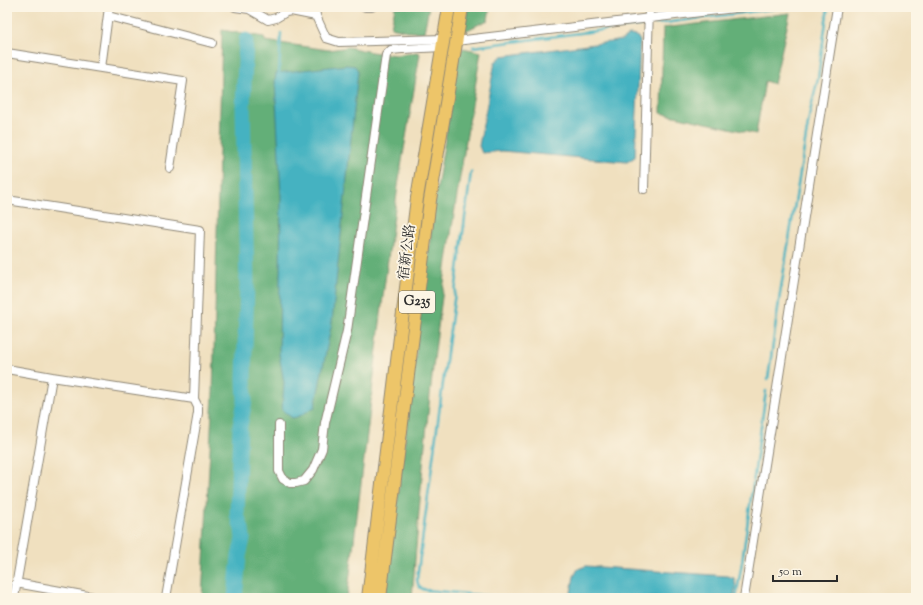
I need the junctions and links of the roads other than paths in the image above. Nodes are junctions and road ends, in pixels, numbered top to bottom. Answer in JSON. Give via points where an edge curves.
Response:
{"nodes":[{"id":1,"x":109,"y":7,"type":"edge"},
{"id":2,"x":235,"y":7,"type":"edge"},
{"id":3,"x":315,"y":7,"type":"edge"},
{"id":4,"x":365,"y":7,"type":"edge"},
{"id":5,"x":372,"y":7,"type":"edge"},
{"id":6,"x":450,"y":7,"type":"edge"},
{"id":7,"x":462,"y":7,"type":"edge"},
{"id":8,"x":649,"y":7,"type":"edge"},
{"id":9,"x":743,"y":7,"type":"edge"},
{"id":10,"x":837,"y":7,"type":"edge"},
{"id":11,"x":108,"y":16,"type":"junction"},
{"id":12,"x":316,"y":16,"type":"junction"},
{"id":13,"x":649,"y":18,"type":"junction"},
{"id":14,"x":448,"y":42,"type":"junction"},
{"id":15,"x":212,"y":43,"type":"dead end"},
{"id":16,"x":7,"y":53,"type":"edge"},
{"id":17,"x":101,"y":68,"type":"junction"},
{"id":18,"x":170,"y":168,"type":"dead end"},
{"id":19,"x":644,"y":189,"type":"dead end"},
{"id":20,"x":7,"y":200,"type":"edge"},
{"id":21,"x":7,"y":369,"type":"edge"},
{"id":22,"x":52,"y":377,"type":"junction"},
{"id":23,"x":194,"y":399,"type":"junction"},
{"id":24,"x":280,"y":425,"type":"dead end"},
{"id":25,"x":16,"y":583,"type":"junction"},
{"id":26,"x":12,"y":594,"type":"edge"},
{"id":27,"x":99,"y":598,"type":"edge"},
{"id":28,"x":166,"y":598,"type":"edge"},
{"id":29,"x":368,"y":598,"type":"edge"},
{"id":30,"x":380,"y":598,"type":"edge"},
{"id":31,"x":744,"y":598,"type":"edge"}],
"edges":[{"from":1,"to":11,"type":"street"},
{"from":2,"to":12,"type":"street","via":[[249,9],[268,20],[291,11]]},
{"from":3,"to":12,"type":"street"},
{"from":4,"to":5,"type":"street"},
{"from":6,"to":14,"type":"highway","name":"宿新公路","number":"G235"},
{"from":7,"to":14,"type":"highway","name":"宿新公路","number":"G235"},
{"from":8,"to":13,"type":"street"},
{"from":9,"to":13,"type":"street"},
{"from":10,"to":31,"type":"street"},
{"from":11,"to":15,"type":"street"},
{"from":11,"to":17,"type":"street"},
{"from":12,"to":14,"type":"street","via":[[326,38],[339,42]]},
{"from":13,"to":14,"type":"street"},
{"from":13,"to":19,"type":"street"},
{"from":14,"to":24,"type":"street","via":[[391,50],[386,55],[347,331],[325,423],[322,449],[313,470],[304,482],[290,483],[281,475]]},
{"from":14,"to":29,"type":"highway","name":"宿新公路","number":"G235","via":[[417,198]]},
{"from":14,"to":30,"type":"highway","name":"宿新公路","number":"G235"},
{"from":16,"to":17,"type":"street"},
{"from":17,"to":18,"type":"street","via":[[183,81]]},
{"from":20,"to":23,"type":"street","via":[[200,230]]},
{"from":21,"to":22,"type":"street"},
{"from":22,"to":23,"type":"street"},
{"from":22,"to":25,"type":"street"},
{"from":23,"to":28,"type":"street","via":[[198,414]]},
{"from":25,"to":26,"type":"street"},
{"from":25,"to":27,"type":"street"}]}
